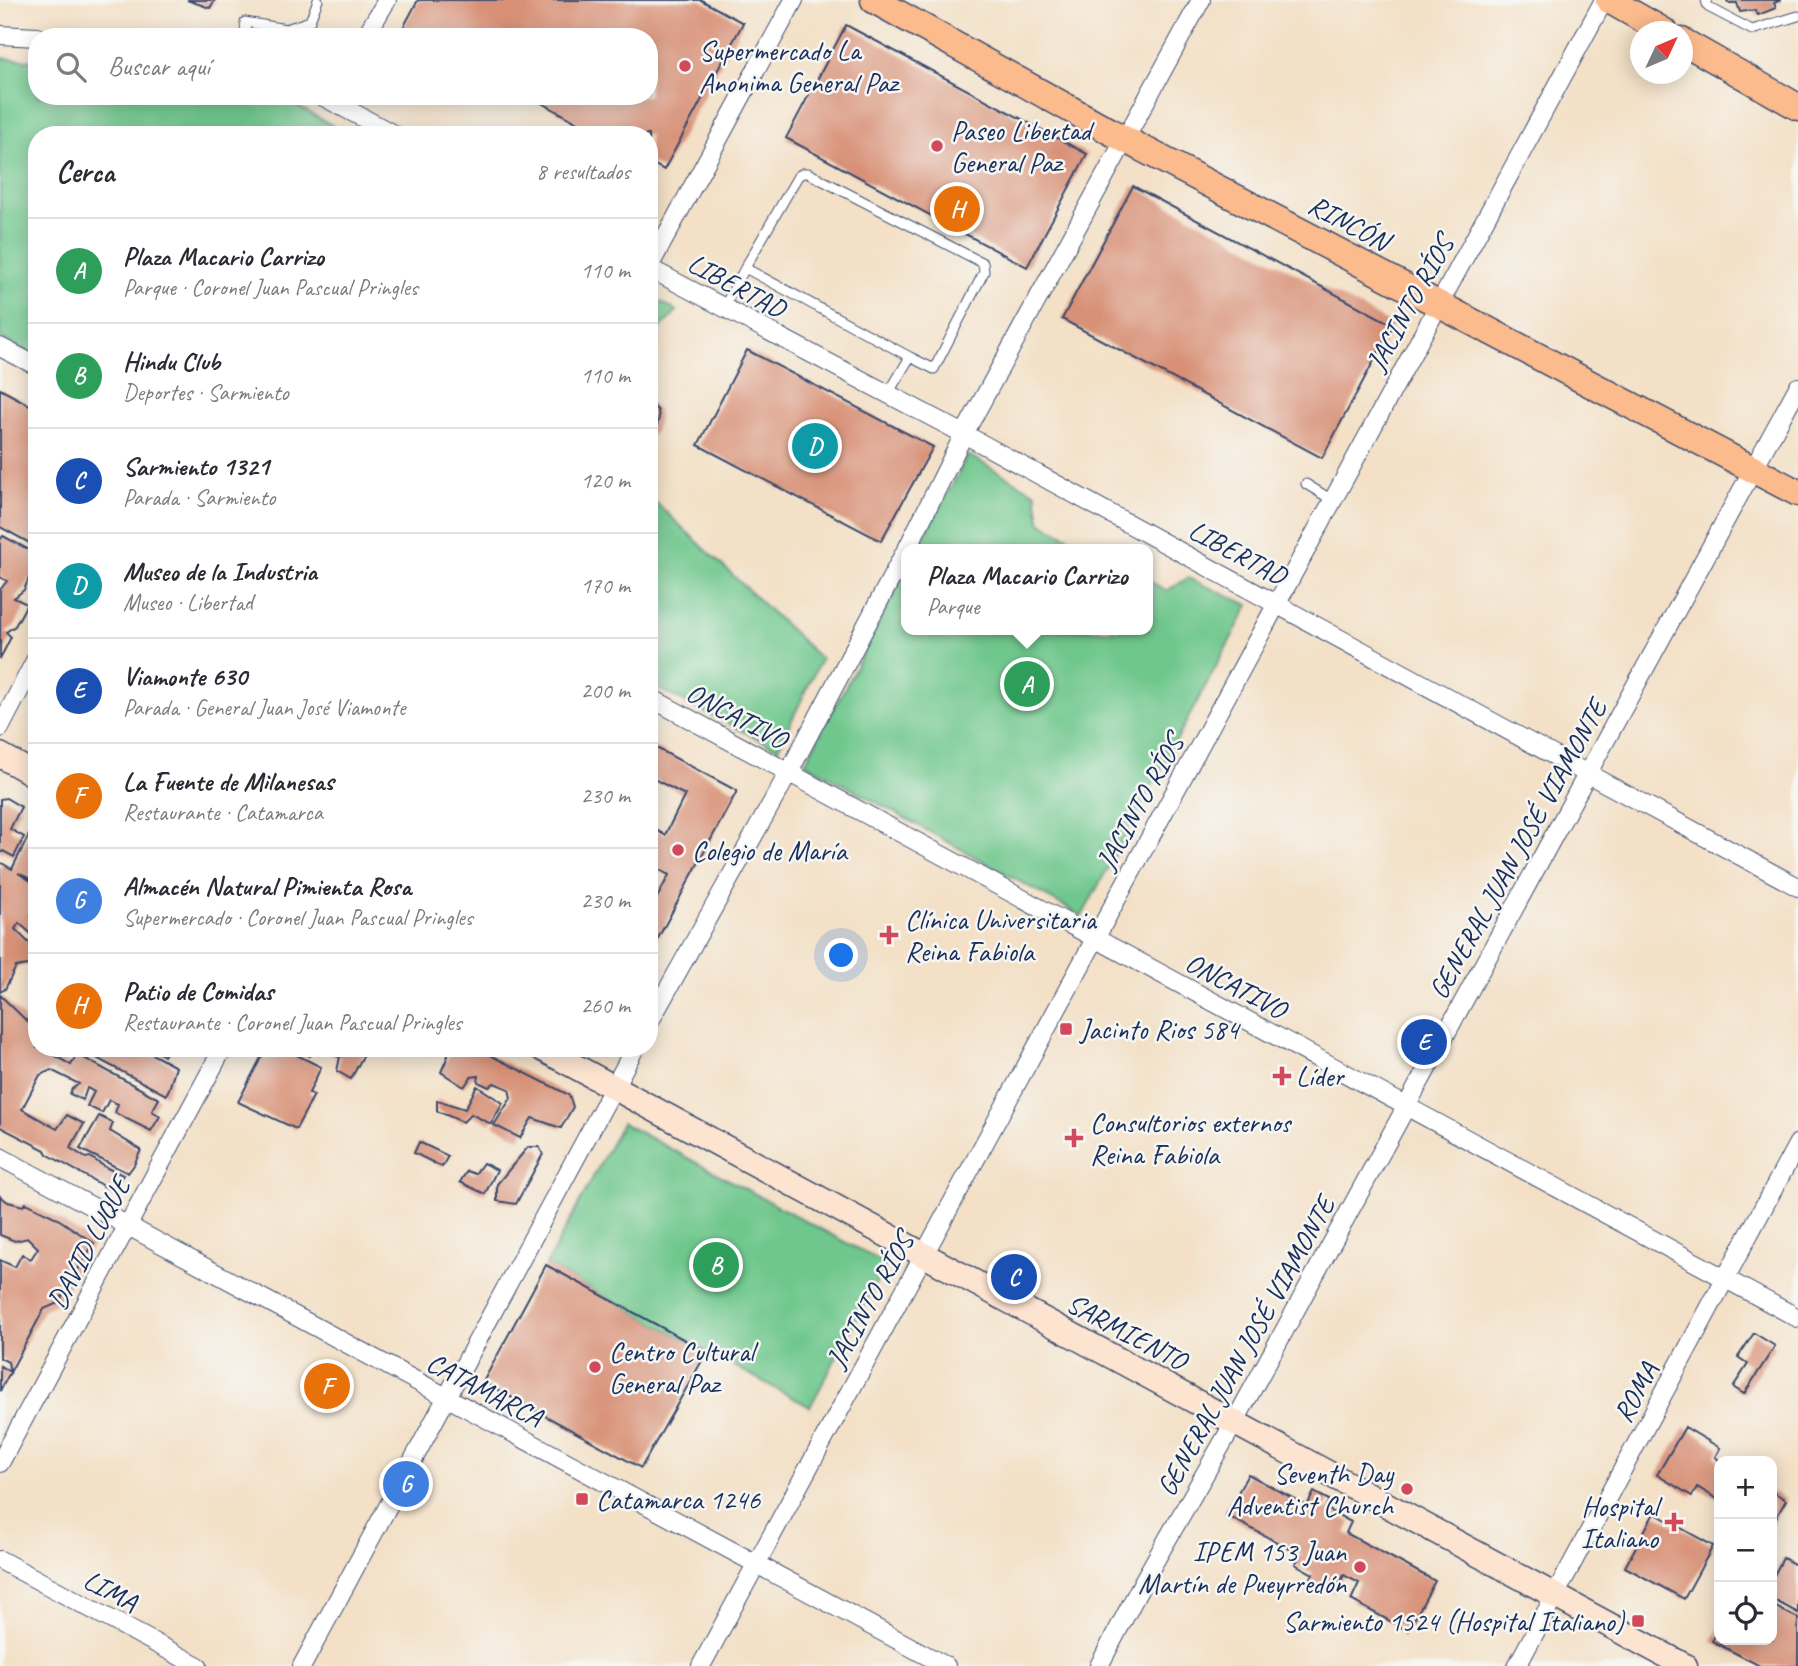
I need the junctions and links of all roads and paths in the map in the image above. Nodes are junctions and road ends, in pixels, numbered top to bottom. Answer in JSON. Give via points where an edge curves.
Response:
{"nodes":[{"id":1,"x":318,"y":0,"type":"edge"},
{"id":2,"x":387,"y":0,"type":"edge"},
{"id":3,"x":794,"y":0,"type":"edge"},
{"id":4,"x":874,"y":0,"type":"edge"},
{"id":5,"x":1201,"y":0,"type":"edge"},
{"id":6,"x":1706,"y":0,"type":"edge"},
{"id":7,"x":1611,"y":1,"type":"edge"},
{"id":8,"x":1798,"y":16,"type":"edge"},
{"id":9,"x":1646,"y":21,"type":"edge"},
{"id":10,"x":245,"y":28,"type":"edge"},
{"id":11,"x":280,"y":28,"type":"edge"},
{"id":12,"x":289,"y":28,"type":"edge"},
{"id":13,"x":370,"y":28,"type":"edge"},
{"id":14,"x":0,"y":35,"type":"edge"},
{"id":15,"x":28,"y":37,"type":"edge"},
{"id":16,"x":1693,"y":47,"type":"edge"},
{"id":17,"x":342,"y":105,"type":"edge"},
{"id":18,"x":1798,"y":107,"type":"edge"},
{"id":19,"x":380,"y":126,"type":"edge"},
{"id":20,"x":1124,"y":139,"type":"junction"},
{"id":21,"x":658,"y":251,"type":"edge"},
{"id":22,"x":745,"y":268,"type":"junction"},
{"id":23,"x":658,"y":273,"type":"edge"},
{"id":24,"x":1438,"y":304,"type":"junction"},
{"id":25,"x":723,"y":307,"type":"junction"},
{"id":26,"x":0,"y":347,"type":"edge"},
{"id":27,"x":910,"y":358,"type":"junction"},
{"id":28,"x":28,"y":361,"type":"edge"},
{"id":29,"x":1798,"y":387,"type":"edge"},
{"id":30,"x":888,"y":394,"type":"junction"},
{"id":31,"x":964,"y":434,"type":"junction"},
{"id":32,"x":1753,"y":470,"type":"junction"},
{"id":33,"x":1306,"y":484,"type":"dead end"},
{"id":34,"x":1798,"y":493,"type":"edge"},
{"id":35,"x":1332,"y":499,"type":"junction"},
{"id":36,"x":909,"y":544,"type":"edge"},
{"id":37,"x":901,"y":559,"type":"edge"},
{"id":38,"x":1277,"y":603,"type":"junction"},
{"id":39,"x":28,"y":674,"type":"edge"},
{"id":40,"x":658,"y":702,"type":"edge"},
{"id":41,"x":0,"y":728,"type":"edge"},
{"id":42,"x":0,"y":755,"type":"edge"},
{"id":43,"x":28,"y":771,"type":"edge"},
{"id":44,"x":789,"y":772,"type":"junction"},
{"id":45,"x":1588,"y":774,"type":"junction"},
{"id":46,"x":1798,"y":887,"type":"edge"},
{"id":47,"x":1095,"y":938,"type":"junction"},
{"id":48,"x":658,"y":1007,"type":"edge"},
{"id":49,"x":218,"y":1057,"type":"edge"},
{"id":50,"x":558,"y":1057,"type":"edge"},
{"id":51,"x":630,"y":1057,"type":"edge"},
{"id":52,"x":614,"y":1087,"type":"junction"},
{"id":53,"x":1406,"y":1107,"type":"junction"},
{"id":54,"x":1798,"y":1143,"type":"edge"},
{"id":55,"x":0,"y":1157,"type":"edge"},
{"id":56,"x":127,"y":1226,"type":"junction"},
{"id":57,"x":923,"y":1255,"type":"junction"},
{"id":58,"x":1726,"y":1279,"type":"junction"},
{"id":59,"x":1798,"y":1318,"type":"edge"},
{"id":60,"x":447,"y":1398,"type":"junction"},
{"id":61,"x":1234,"y":1423,"type":"junction"},
{"id":62,"x":0,"y":1463,"type":"edge"},
{"id":63,"x":0,"y":1560,"type":"edge"},
{"id":64,"x":756,"y":1563,"type":"junction"},
{"id":65,"x":1555,"y":1595,"type":"junction"},
{"id":66,"x":198,"y":1666,"type":"edge"},
{"id":67,"x":302,"y":1666,"type":"edge"},
{"id":68,"x":701,"y":1666,"type":"edge"},
{"id":69,"x":946,"y":1666,"type":"edge"},
{"id":70,"x":1099,"y":1666,"type":"edge"},
{"id":71,"x":1517,"y":1666,"type":"edge"},
{"id":72,"x":1685,"y":1666,"type":"edge"}],
"edges":[{"from":1,"to":12,"type":"lane","via":[[310,21]]},
{"from":2,"to":13,"type":"street"},
{"from":3,"to":21,"type":"street"},
{"from":4,"to":20,"type":"main road","name":"RINCÓN"},
{"from":5,"to":20,"type":"street"},
{"from":6,"to":8,"type":"lane","via":[[1708,7],[1752,30]]},
{"from":7,"to":9,"type":"main road"},
{"from":7,"to":24,"type":"street","name":"JACINTO RÍOS"},
{"from":10,"to":11,"type":"lane","via":[[245,22]]},
{"from":14,"to":15,"type":"street"},
{"from":16,"to":18,"type":"main road"},
{"from":17,"to":19,"type":"street"},
{"from":20,"to":24,"type":"main road","name":"RINCÓN"},
{"from":20,"to":31,"type":"street"},
{"from":22,"to":25,"type":"lane"},
{"from":22,"to":27,"type":"lane"},
{"from":22,"to":27,"type":"lane","via":[[803,173],[983,263],[984,272],[934,369]]},
{"from":23,"to":25,"type":"street","name":"LIBERTAD"},
{"from":24,"to":32,"type":"main road","name":"RINCÓN"},
{"from":24,"to":35,"type":"street","name":"JACINTO RÍOS"},
{"from":25,"to":30,"type":"street","name":"LIBERTAD"},
{"from":26,"to":28,"type":"street"},
{"from":27,"to":30,"type":"lane"},
{"from":29,"to":32,"type":"street","name":"GENERAL JUAN JOSÉ VIAMONTE"},
{"from":30,"to":31,"type":"street","name":"LIBERTAD"},
{"from":31,"to":36,"type":"street"},
{"from":31,"to":38,"type":"street","name":"LIBERTAD"},
{"from":32,"to":34,"type":"main road","name":"RINCÓN"},
{"from":32,"to":45,"type":"street","name":"GENERAL JUAN JOSÉ VIAMONTE"},
{"from":33,"to":35,"type":"lane"},
{"from":35,"to":38,"type":"street","name":"JACINTO RÍOS"},
{"from":37,"to":44,"type":"street"},
{"from":38,"to":45,"type":"street","name":"LIBERTAD"},
{"from":38,"to":47,"type":"street","name":"JACINTO RÍOS"},
{"from":39,"to":41,"type":"street"},
{"from":40,"to":44,"type":"street","name":"ONCATIVO"},
{"from":42,"to":43,"type":"main road"},
{"from":44,"to":47,"type":"street","name":"ONCATIVO"},
{"from":44,"to":48,"type":"street"},
{"from":45,"to":46,"type":"street","name":"LIBERTAD"},
{"from":45,"to":53,"type":"street","name":"GENERAL JUAN JOSÉ VIAMONTE"},
{"from":47,"to":53,"type":"street","name":"ONCATIVO"},
{"from":47,"to":57,"type":"street","name":"JACINTO RÍOS"},
{"from":49,"to":56,"type":"street","name":"DAVID LUQUE"},
{"from":50,"to":52,"type":"main road","name":"SARMIENTO"},
{"from":51,"to":52,"type":"street"},
{"from":52,"to":57,"type":"main road","name":"SARMIENTO"},
{"from":52,"to":60,"type":"street"},
{"from":53,"to":58,"type":"street","name":"ONCATIVO"},
{"from":53,"to":61,"type":"street","name":"GENERAL JUAN JOSÉ VIAMONTE"},
{"from":54,"to":58,"type":"street","name":"ROMA"},
{"from":55,"to":56,"type":"street","name":"CATAMARCA"},
{"from":56,"to":60,"type":"street","name":"CATAMARCA"},
{"from":56,"to":62,"type":"street","name":"DAVID LUQUE"},
{"from":57,"to":61,"type":"main road","name":"SARMIENTO"},
{"from":57,"to":64,"type":"street","name":"JACINTO RÍOS"},
{"from":58,"to":59,"type":"street","name":"ONCATIVO"},
{"from":58,"to":65,"type":"street","name":"ROMA"},
{"from":60,"to":64,"type":"street","name":"CATAMARCA"},
{"from":60,"to":67,"type":"street"},
{"from":61,"to":65,"type":"main road","name":"SARMIENTO"},
{"from":61,"to":70,"type":"street","name":"GENERAL JUAN JOSÉ VIAMONTE"},
{"from":63,"to":66,"type":"street","name":"LIMA"},
{"from":64,"to":68,"type":"street","name":"JACINTO RÍOS"},
{"from":64,"to":69,"type":"street","name":"CATAMARCA"},
{"from":65,"to":71,"type":"street","name":"ROMA"},
{"from":65,"to":72,"type":"main road","name":"SARMIENTO"}]}
